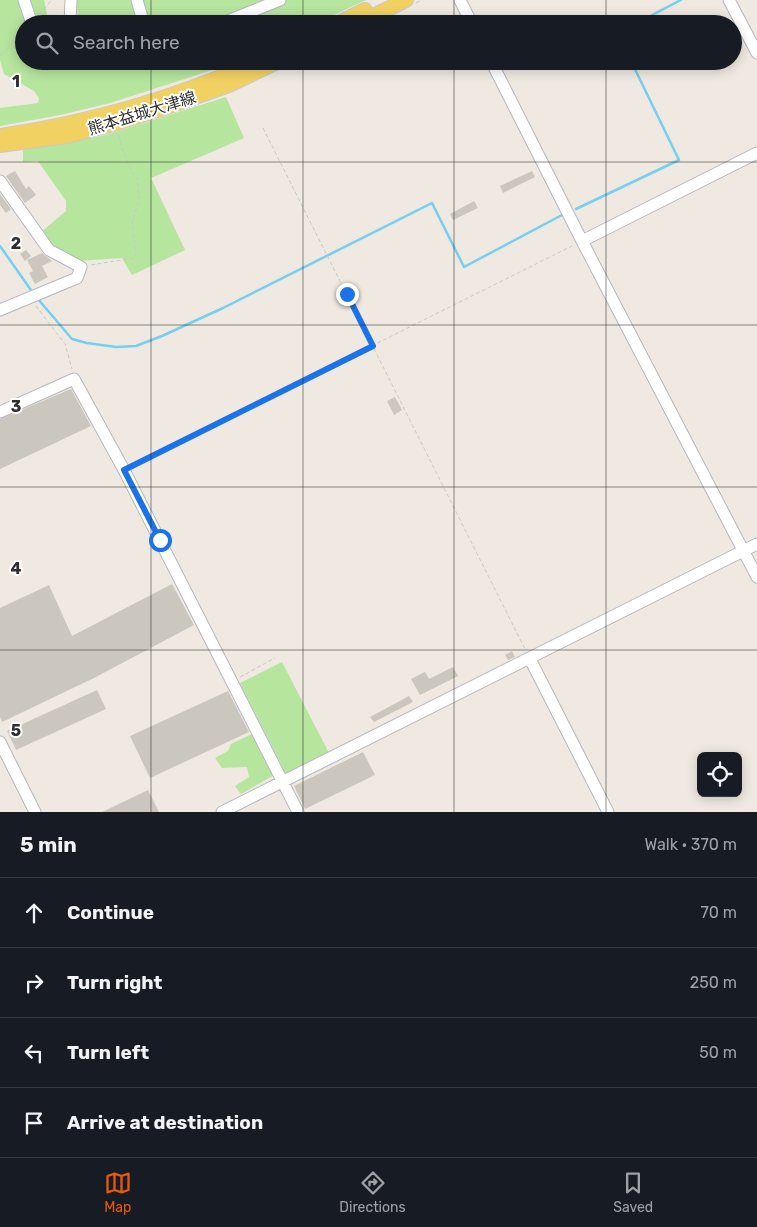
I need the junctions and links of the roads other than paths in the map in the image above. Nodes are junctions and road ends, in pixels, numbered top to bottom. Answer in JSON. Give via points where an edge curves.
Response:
{"nodes":[{"id":1,"x":24,"y":0,"type":"edge"},
{"id":2,"x":71,"y":0,"type":"edge"},
{"id":3,"x":137,"y":0,"type":"edge"},
{"id":4,"x":280,"y":0,"type":"edge"},
{"id":5,"x":386,"y":0,"type":"edge"},
{"id":6,"x":406,"y":0,"type":"edge"},
{"id":7,"x":460,"y":0,"type":"edge"},
{"id":8,"x":729,"y":0,"type":"edge"},
{"id":9,"x":31,"y":15,"type":"edge"},
{"id":10,"x":70,"y":15,"type":"edge"},
{"id":11,"x":141,"y":15,"type":"edge"},
{"id":12,"x":242,"y":15,"type":"edge"},
{"id":13,"x":355,"y":15,"type":"edge"},
{"id":14,"x":375,"y":15,"type":"edge"},
{"id":15,"x":468,"y":15,"type":"edge"},
{"id":16,"x":737,"y":15,"type":"edge"},
{"id":17,"x":742,"y":25,"type":"edge"},
{"id":18,"x":757,"y":53,"type":"edge"},
{"id":19,"x":238,"y":70,"type":"edge"},
{"id":20,"x":260,"y":70,"type":"edge"},
{"id":21,"x":496,"y":70,"type":"edge"},
{"id":22,"x":0,"y":136,"type":"edge"},
{"id":23,"x":0,"y":145,"type":"edge"},
{"id":24,"x":757,"y":153,"type":"edge"},
{"id":25,"x":0,"y":181,"type":"edge"},
{"id":26,"x":582,"y":241,"type":"junction"},
{"id":27,"x":0,"y":310,"type":"edge"},
{"id":28,"x":0,"y":412,"type":"edge"},
{"id":29,"x":757,"y":544,"type":"edge"},
{"id":30,"x":744,"y":550,"type":"junction"},
{"id":31,"x":757,"y":577,"type":"edge"},
{"id":32,"x":530,"y":659,"type":"junction"},
{"id":33,"x":0,"y":742,"type":"edge"},
{"id":34,"x":282,"y":782,"type":"junction"},
{"id":35,"x":34,"y":812,"type":"edge"},
{"id":36,"x":222,"y":812,"type":"edge"},
{"id":37,"x":298,"y":812,"type":"edge"},
{"id":38,"x":608,"y":812,"type":"edge"}],
"edges":[{"from":1,"to":9,"type":"street"},
{"from":2,"to":10,"type":"street"},
{"from":3,"to":11,"type":"street"},
{"from":4,"to":12,"type":"street"},
{"from":5,"to":13,"type":"main road"},
{"from":6,"to":14,"type":"main road"},
{"from":7,"to":15,"type":"street"},
{"from":8,"to":16,"type":"street"},
{"from":17,"to":18,"type":"street"},
{"from":19,"to":22,"type":"main road","name":"熊本益城大津線","via":[[121,111]]},
{"from":20,"to":23,"type":"main road","name":"熊本益城大津線","via":[[229,85],[117,122],[67,136]]},
{"from":21,"to":26,"type":"street"},
{"from":24,"to":26,"type":"street"},
{"from":25,"to":27,"type":"street","via":[[49,250],[81,266],[77,278]]},
{"from":26,"to":30,"type":"street"},
{"from":28,"to":34,"type":"street","via":[[74,379],[124,470]]},
{"from":29,"to":30,"type":"street"},
{"from":30,"to":31,"type":"street"},
{"from":30,"to":32,"type":"street"},
{"from":32,"to":34,"type":"street"},
{"from":32,"to":38,"type":"street"},
{"from":33,"to":35,"type":"street"},
{"from":34,"to":36,"type":"street"},
{"from":34,"to":37,"type":"street"}]}
